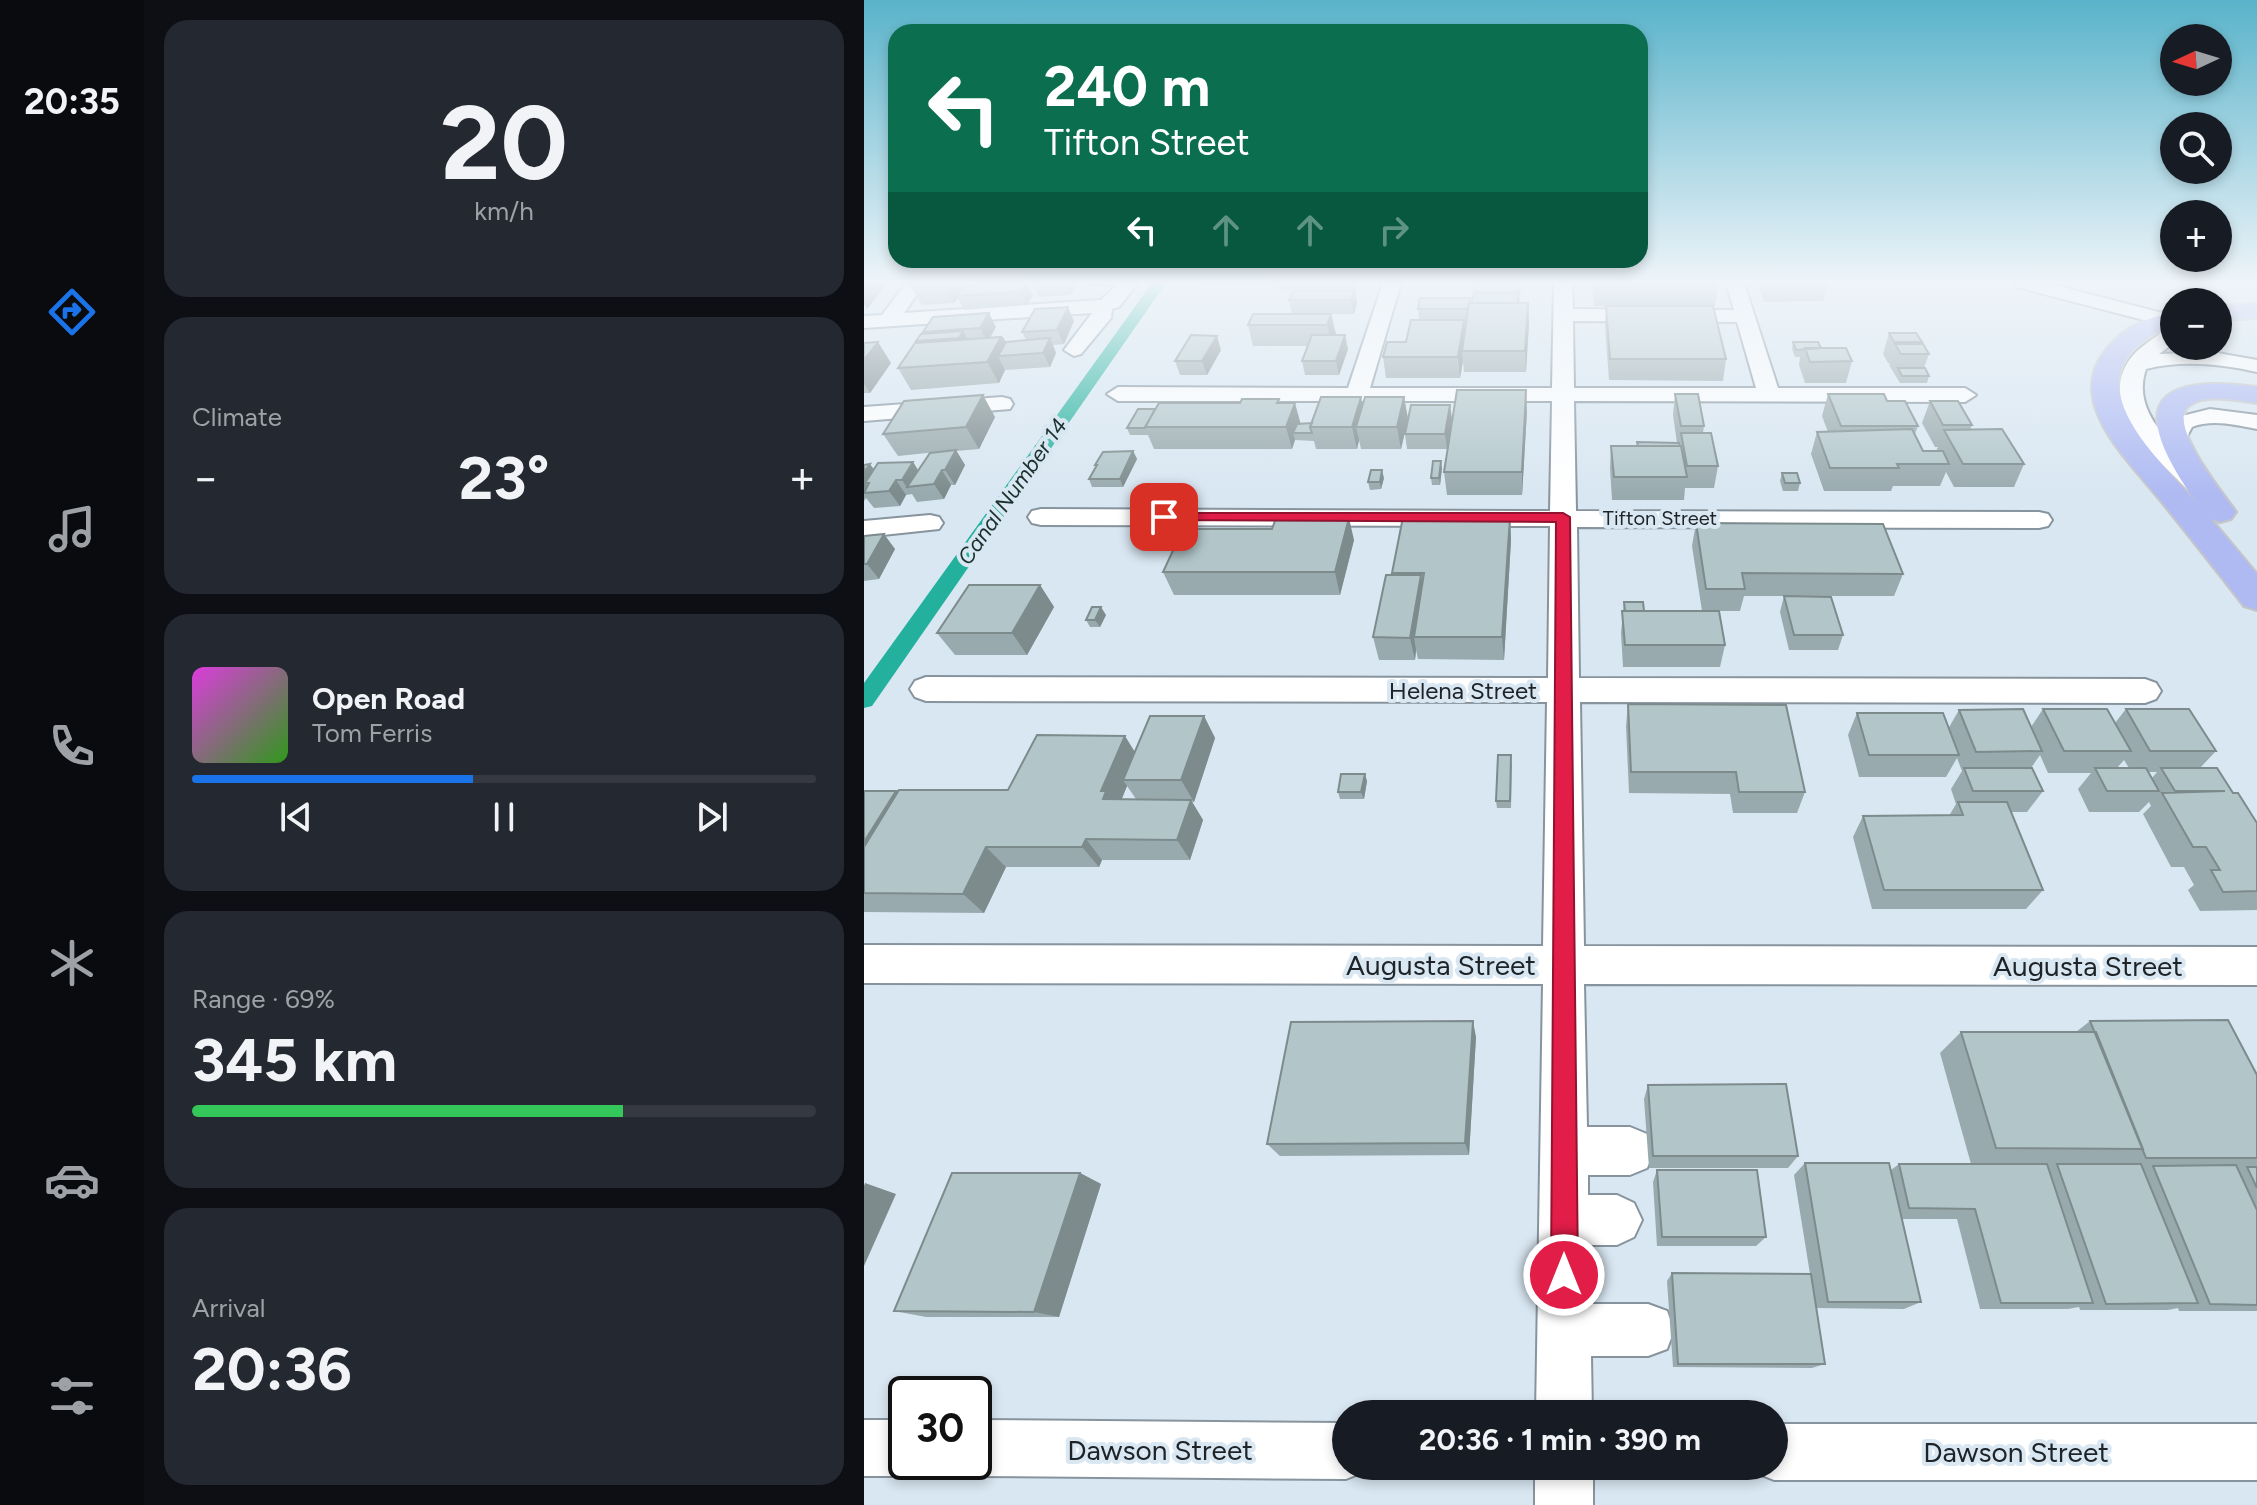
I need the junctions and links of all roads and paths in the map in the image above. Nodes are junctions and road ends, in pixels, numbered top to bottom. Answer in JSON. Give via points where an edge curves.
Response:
{"nodes":[{"id":1,"x":1370,"y":353,"type":"edge"},
{"id":2,"x":1563,"y":353,"type":"edge"},
{"id":3,"x":1756,"y":353,"type":"edge"},
{"id":4,"x":2116,"y":353,"type":"edge"},
{"id":5,"x":2150,"y":353,"type":"edge"},
{"id":6,"x":2235,"y":353,"type":"edge"},
{"id":7,"x":2257,"y":364,"type":"edge"},
{"id":8,"x":2136,"y":365,"type":"junction"},
{"id":9,"x":1118,"y":394,"type":"dead end"},
{"id":10,"x":1357,"y":394,"type":"junction"},
{"id":11,"x":1563,"y":394,"type":"junction"},
{"id":12,"x":1769,"y":394,"type":"junction"},
{"id":13,"x":1965,"y":395,"type":"dead end"},
{"id":14,"x":2257,"y":395,"type":"edge"},
{"id":15,"x":1002,"y":404,"type":"dead end"},
{"id":16,"x":864,"y":414,"type":"edge"},
{"id":17,"x":2257,"y":422,"type":"edge"},
{"id":18,"x":2176,"y":437,"type":"junction"},
{"id":19,"x":2205,"y":493,"type":"junction"},
{"id":20,"x":1041,"y":517,"type":"dead end"},
{"id":21,"x":1563,"y":517,"type":"junction"},
{"id":22,"x":2039,"y":520,"type":"dead end"},
{"id":23,"x":930,"y":523,"type":"dead end"},
{"id":24,"x":864,"y":529,"type":"edge"},
{"id":25,"x":2257,"y":555,"type":"edge"},
{"id":26,"x":2257,"y":598,"type":"edge"},
{"id":27,"x":926,"y":689,"type":"dead end"},
{"id":28,"x":1562,"y":691,"type":"junction"},
{"id":29,"x":2145,"y":691,"type":"dead end"},
{"id":30,"x":864,"y":964,"type":"edge"},
{"id":31,"x":1564,"y":965,"type":"junction"},
{"id":32,"x":2257,"y":966,"type":"edge"},
{"id":33,"x":1564,"y":1151,"type":"junction"},
{"id":34,"x":1630,"y":1151,"type":"dead end"},
{"id":35,"x":1564,"y":1220,"type":"junction"},
{"id":36,"x":1617,"y":1220,"type":"dead end"},
{"id":37,"x":1564,"y":1330,"type":"junction"},
{"id":38,"x":1648,"y":1330,"type":"dead end"},
{"id":39,"x":1564,"y":1400,"type":"edge"},
{"id":40,"x":864,"y":1448,"type":"edge"},
{"id":41,"x":888,"y":1448,"type":"edge"},
{"id":42,"x":992,"y":1448,"type":"edge"},
{"id":43,"x":1332,"y":1451,"type":"edge"},
{"id":44,"x":1788,"y":1452,"type":"edge"},
{"id":45,"x":2257,"y":1452,"type":"edge"},
{"id":46,"x":1564,"y":1480,"type":"edge"},
{"id":47,"x":1564,"y":1505,"type":"edge"}],
"edges":[{"from":1,"to":10,"type":"street"},
{"from":2,"to":11,"type":"street"},
{"from":3,"to":12,"type":"street"},
{"from":4,"to":26,"type":"main road","via":[[2105,377],[2107,403],[2132,444]]},
{"from":5,"to":8,"type":"street"},
{"from":6,"to":7,"type":"street"},
{"from":7,"to":8,"type":"street","via":[[2200,358]]},
{"from":8,"to":19,"type":"street","via":[[2132,386],[2140,421]]},
{"from":9,"to":10,"type":"street"},
{"from":10,"to":11,"type":"street"},
{"from":11,"to":12,"type":"street"},
{"from":11,"to":21,"type":"street"},
{"from":12,"to":13,"type":"street"},
{"from":14,"to":18,"type":"main road","via":[[2212,392],[2180,400],[2170,411]]},
{"from":15,"to":16,"type":"street"},
{"from":17,"to":18,"type":"street","via":[[2201,417],[2182,423]]},
{"from":18,"to":19,"type":"main road"},
{"from":19,"to":25,"type":"main road"},
{"from":20,"to":21,"type":"street","name":"Tifton Street"},
{"from":21,"to":22,"type":"street","name":"Tifton Street"},
{"from":21,"to":28,"type":"street"},
{"from":23,"to":24,"type":"street"},
{"from":27,"to":28,"type":"street","name":"Helena Street"},
{"from":28,"to":29,"type":"street","name":"Helena Street"},
{"from":28,"to":31,"type":"street"},
{"from":30,"to":31,"type":"street","name":"Augusta Street"},
{"from":31,"to":32,"type":"street","name":"Augusta Street"},
{"from":31,"to":33,"type":"street"},
{"from":33,"to":34,"type":"street"},
{"from":33,"to":35,"type":"street"},
{"from":35,"to":36,"type":"street"},
{"from":35,"to":37,"type":"street"},
{"from":37,"to":38,"type":"street"},
{"from":37,"to":39,"type":"street"},
{"from":40,"to":41,"type":"street"},
{"from":42,"to":43,"type":"street","name":"Dawson Street"},
{"from":44,"to":45,"type":"street","name":"Dawson Street"},
{"from":46,"to":47,"type":"street"}]}
